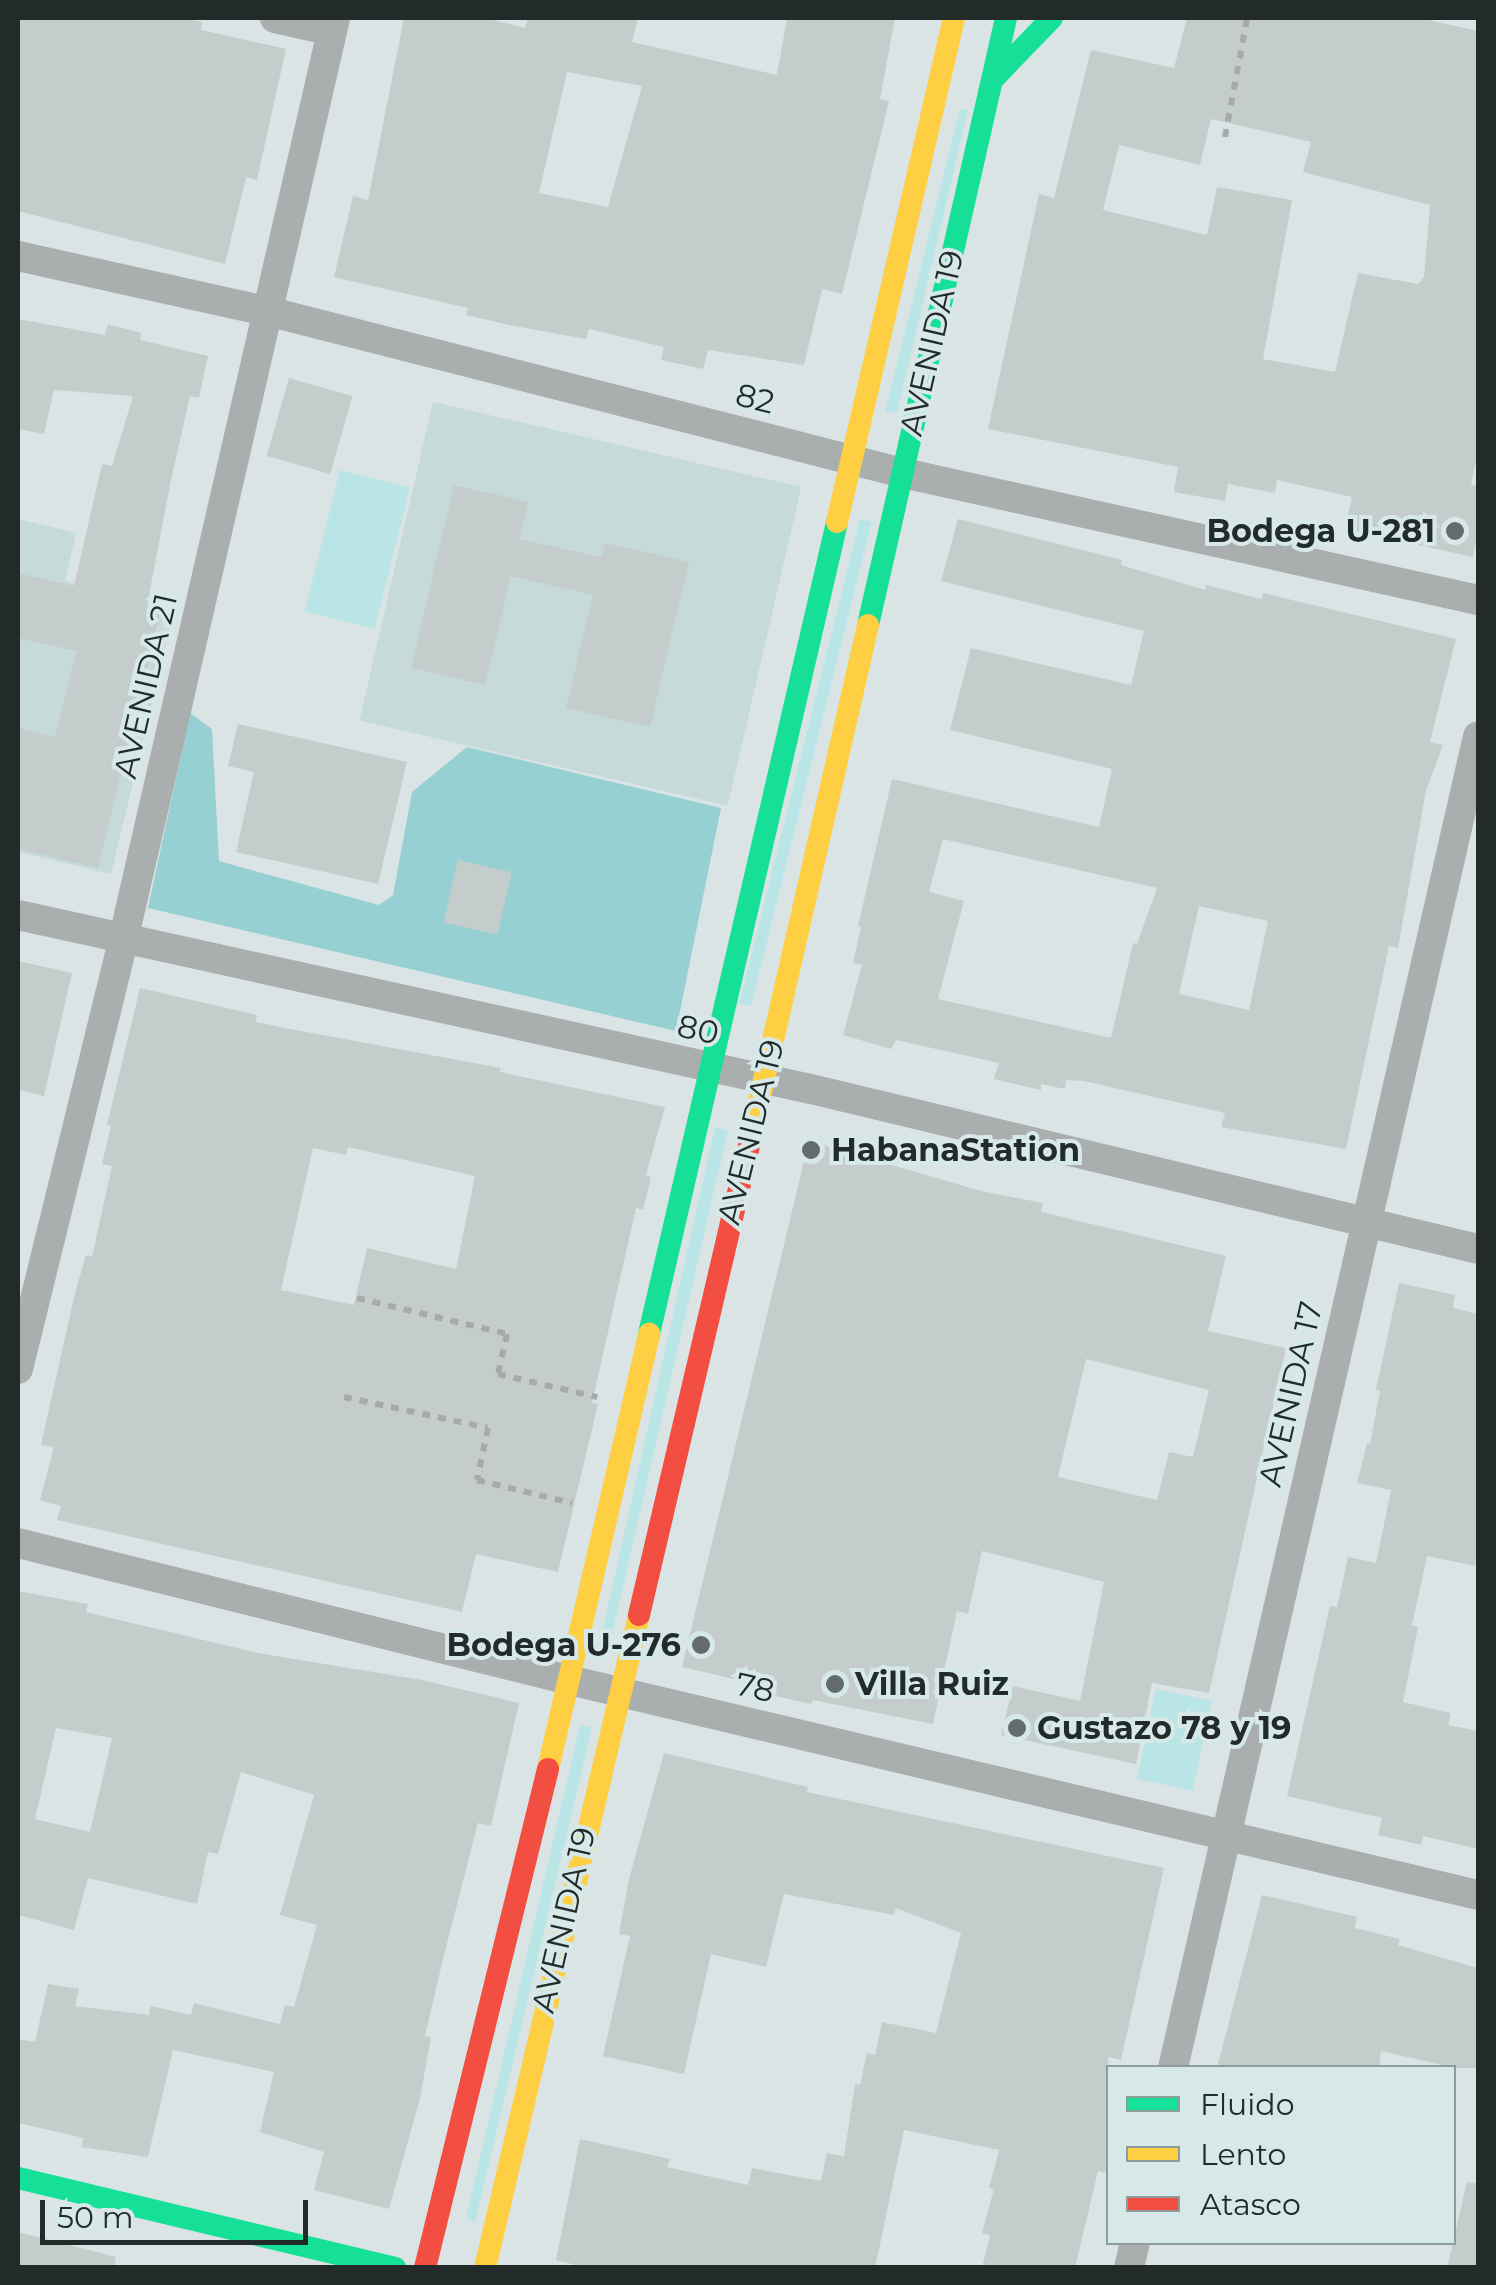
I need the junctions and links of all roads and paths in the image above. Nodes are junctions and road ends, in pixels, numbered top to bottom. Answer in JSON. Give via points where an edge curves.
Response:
{"nodes":[{"id":1,"x":275,"y":18,"type":"edge"},
{"id":2,"x":954,"y":18,"type":"edge"},
{"id":3,"x":1006,"y":18,"type":"edge"},
{"id":4,"x":1052,"y":18,"type":"edge"},
{"id":5,"x":1247,"y":18,"type":"edge"},
{"id":6,"x":334,"y":24,"type":"edge"},
{"id":7,"x":991,"y":81,"type":"junction"},
{"id":8,"x":1226,"y":137,"type":"dead end"},
{"id":9,"x":18,"y":256,"type":"edge"},
{"id":10,"x":267,"y":311,"type":"junction"},
{"id":11,"x":852,"y":459,"type":"junction"},
{"id":12,"x":903,"y":473,"type":"junction"},
{"id":13,"x":1478,"y":600,"type":"edge"},
{"id":14,"x":1478,"y":736,"type":"edge"},
{"id":15,"x":18,"y":915,"type":"edge"},
{"id":16,"x":123,"y":941,"type":"junction"},
{"id":17,"x":710,"y":1068,"type":"junction"},
{"id":18,"x":763,"y":1080,"type":"junction"},
{"id":19,"x":1367,"y":1222,"type":"junction"},
{"id":20,"x":1478,"y":1248,"type":"edge"},
{"id":21,"x":358,"y":1298,"type":"dead end"},
{"id":22,"x":18,"y":1368,"type":"edge"},
{"id":23,"x":344,"y":1398,"type":"dead end"},
{"id":24,"x":603,"y":1398,"type":"dead end"},
{"id":25,"x":578,"y":1504,"type":"dead end"},
{"id":26,"x":18,"y":1543,"type":"edge"},
{"id":27,"x":569,"y":1680,"type":"junction"},
{"id":28,"x":620,"y":1691,"type":"junction"},
{"id":29,"x":1224,"y":1836,"type":"junction"},
{"id":30,"x":1478,"y":1895,"type":"edge"},
{"id":31,"x":1175,"y":2065,"type":"edge"},
{"id":32,"x":18,"y":2178,"type":"edge"},
{"id":33,"x":394,"y":2268,"type":"edge"},
{"id":34,"x":425,"y":2268,"type":"edge"},
{"id":35,"x":486,"y":2268,"type":"edge"}],
"edges":[{"from":1,"to":6,"type":"street"},
{"from":2,"to":11,"type":"main road","name":"AVENIDA 19"},
{"from":3,"to":7,"type":"main road","name":"AVENIDA 19"},
{"from":4,"to":7,"type":"main road"},
{"from":5,"to":8,"type":"path"},
{"from":6,"to":10,"type":"street","name":"AVENIDA 21"},
{"from":7,"to":12,"type":"main road","name":"AVENIDA 19"},
{"from":9,"to":10,"type":"street","name":"82"},
{"from":10,"to":11,"type":"street","name":"82"},
{"from":10,"to":16,"type":"street","name":"AVENIDA 21"},
{"from":11,"to":12,"type":"street","name":"82"},
{"from":11,"to":17,"type":"main road","name":"AVENIDA 19"},
{"from":12,"to":13,"type":"street","name":"82"},
{"from":12,"to":18,"type":"main road","name":"AVENIDA 19"},
{"from":14,"to":19,"type":"street","name":"AVENIDA 17"},
{"from":15,"to":16,"type":"street","name":"80"},
{"from":16,"to":17,"type":"street","name":"80"},
{"from":16,"to":22,"type":"street","name":"AVENIDA 21"},
{"from":17,"to":18,"type":"street","name":"80"},
{"from":17,"to":27,"type":"main road","name":"AVENIDA 19"},
{"from":18,"to":19,"type":"street","name":"80"},
{"from":18,"to":28,"type":"main road","name":"AVENIDA 19"},
{"from":19,"to":20,"type":"street","name":"80"},
{"from":19,"to":29,"type":"street","name":"AVENIDA 17"},
{"from":21,"to":24,"type":"path","via":[[507,1334],[498,1374]]},
{"from":23,"to":25,"type":"path","via":[[488,1428],[477,1480]]},
{"from":26,"to":27,"type":"street","name":"78"},
{"from":27,"to":28,"type":"street","name":"78"},
{"from":27,"to":34,"type":"main road","name":"AVENIDA 19"},
{"from":28,"to":29,"type":"street","name":"78"},
{"from":28,"to":35,"type":"main road","name":"AVENIDA 19"},
{"from":29,"to":30,"type":"street","name":"78"},
{"from":29,"to":31,"type":"street","name":"AVENIDA 17"},
{"from":32,"to":33,"type":"main road"}]}
